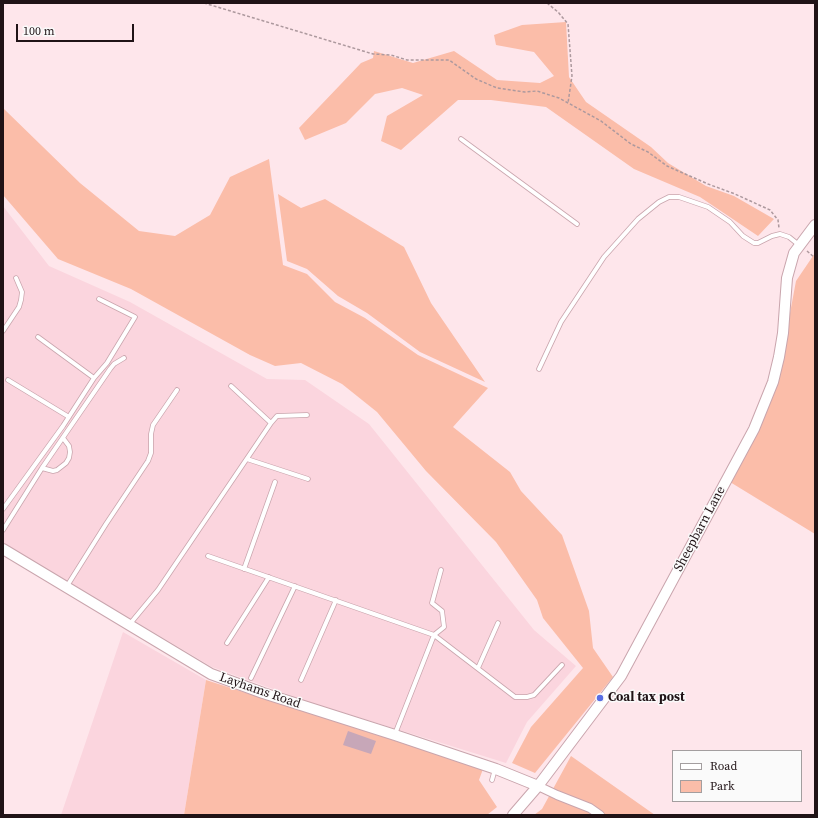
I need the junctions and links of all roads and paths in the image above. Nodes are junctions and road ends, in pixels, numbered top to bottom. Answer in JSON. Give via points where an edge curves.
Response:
{"nodes":[{"id":1,"x":204,"y":3,"type":"edge"},
{"id":2,"x":547,"y":3,"type":"edge"},
{"id":3,"x":568,"y":103,"type":"junction"},
{"id":4,"x":461,"y":140,"type":"dead end"},
{"id":5,"x":576,"y":224,"type":"dead end"},
{"id":6,"x":815,"y":225,"type":"edge"},
{"id":7,"x":780,"y":234,"type":"junction"},
{"id":8,"x":799,"y":245,"type":"junction"},
{"id":9,"x":16,"y":278,"type":"dead end"},
{"id":10,"x":99,"y":299,"type":"dead end"},
{"id":11,"x":3,"y":331,"type":"edge"},
{"id":12,"x":38,"y":337,"type":"dead end"},
{"id":13,"x":124,"y":358,"type":"dead end"},
{"id":14,"x":539,"y":369,"type":"dead end"},
{"id":15,"x":94,"y":378,"type":"junction"},
{"id":16,"x":8,"y":380,"type":"dead end"},
{"id":17,"x":231,"y":386,"type":"dead end"},
{"id":18,"x":177,"y":390,"type":"dead end"},
{"id":19,"x":306,"y":415,"type":"dead end"},
{"id":20,"x":69,"y":417,"type":"junction"},
{"id":21,"x":271,"y":422,"type":"junction"},
{"id":22,"x":62,"y":438,"type":"junction"},
{"id":23,"x":247,"y":459,"type":"junction"},
{"id":24,"x":42,"y":468,"type":"junction"},
{"id":25,"x":308,"y":479,"type":"dead end"},
{"id":26,"x":275,"y":482,"type":"dead end"},
{"id":27,"x":3,"y":510,"type":"edge"},
{"id":28,"x":3,"y":530,"type":"edge"},
{"id":29,"x":3,"y":549,"type":"edge"},
{"id":30,"x":208,"y":556,"type":"dead end"},
{"id":31,"x":244,"y":568,"type":"junction"},
{"id":32,"x":441,"y":570,"type":"dead end"},
{"id":33,"x":269,"y":577,"type":"junction"},
{"id":34,"x":295,"y":586,"type":"junction"},
{"id":35,"x":66,"y":588,"type":"junction"},
{"id":36,"x":336,"y":600,"type":"junction"},
{"id":37,"x":498,"y":623,"type":"dead end"},
{"id":38,"x":129,"y":626,"type":"junction"},
{"id":39,"x":434,"y":635,"type":"junction"},
{"id":40,"x":228,"y":643,"type":"dead end"},
{"id":41,"x":562,"y":665,"type":"dead end"},
{"id":42,"x":478,"y":668,"type":"junction"},
{"id":43,"x":251,"y":678,"type":"dead end"},
{"id":44,"x":301,"y":680,"type":"dead end"},
{"id":45,"x":395,"y":735,"type":"junction"},
{"id":46,"x":496,"y":769,"type":"junction"},
{"id":47,"x":492,"y":780,"type":"dead end"},
{"id":48,"x":538,"y":786,"type":"junction"},
{"id":49,"x":513,"y":815,"type":"edge"},
{"id":50,"x":600,"y":815,"type":"edge"}],
"edges":[{"from":1,"to":3,"type":"path","via":[[373,54],[391,55],[407,60],[449,60],[476,79],[497,88],[537,91]]},
{"from":2,"to":3,"type":"path","via":[[568,24],[572,76]]},
{"from":3,"to":7,"type":"path","via":[[602,121],[631,144],[648,152],[667,166],[770,210],[778,220]]},
{"from":4,"to":5,"type":"lane"},
{"from":6,"to":8,"type":"street","name":"Sheepbarn Lane"},
{"from":7,"to":8,"type":"lane"},
{"from":7,"to":14,"type":"lane","via":[[754,243],[730,222],[692,200],[669,197],[659,202],[638,219],[604,257],[561,322]]},
{"from":8,"to":48,"type":"street","name":"Sheepbarn Lane","via":[[787,278],[783,333],[773,382],[754,429],[621,676]]},
{"from":9,"to":11,"type":"lane","via":[[22,292],[21,300]]},
{"from":10,"to":15,"type":"lane","via":[[135,317],[108,363]]},
{"from":12,"to":15,"type":"lane"},
{"from":13,"to":22,"type":"lane","via":[[110,369]]},
{"from":15,"to":20,"type":"lane"},
{"from":16,"to":20,"type":"lane"},
{"from":17,"to":21,"type":"lane"},
{"from":18,"to":35,"type":"lane","via":[[153,425],[148,461]]},
{"from":19,"to":21,"type":"lane","via":[[277,416]]},
{"from":20,"to":27,"type":"lane"},
{"from":21,"to":23,"type":"lane"},
{"from":22,"to":24,"type":"lane"},
{"from":22,"to":24,"type":"lane","via":[[69,446],[70,458],[57,470]]},
{"from":23,"to":25,"type":"lane"},
{"from":23,"to":38,"type":"lane","via":[[158,590]]},
{"from":24,"to":28,"type":"lane"},
{"from":26,"to":31,"type":"lane"},
{"from":29,"to":35,"type":"street","name":"Layhams Road"},
{"from":30,"to":31,"type":"lane"},
{"from":31,"to":33,"type":"lane"},
{"from":32,"to":39,"type":"lane","via":[[432,603],[442,611],[444,628]]},
{"from":33,"to":34,"type":"lane"},
{"from":33,"to":40,"type":"lane"},
{"from":34,"to":36,"type":"lane"},
{"from":34,"to":43,"type":"lane"},
{"from":35,"to":38,"type":"street","name":"Layhams Road"},
{"from":36,"to":39,"type":"lane"},
{"from":36,"to":44,"type":"lane"},
{"from":37,"to":42,"type":"lane"},
{"from":38,"to":45,"type":"street","name":"Layhams Road","via":[[211,674]]},
{"from":39,"to":42,"type":"lane"},
{"from":39,"to":45,"type":"lane"},
{"from":41,"to":42,"type":"lane","via":[[534,696],[527,697],[515,697]]},
{"from":45,"to":46,"type":"street","name":"Layhams Road"},
{"from":46,"to":47,"type":"lane"},
{"from":46,"to":48,"type":"street","name":"Layhams Road"},
{"from":48,"to":49,"type":"street","name":"Sheepbarn Lane"},
{"from":48,"to":50,"type":"street","via":[[590,808]]}]}
